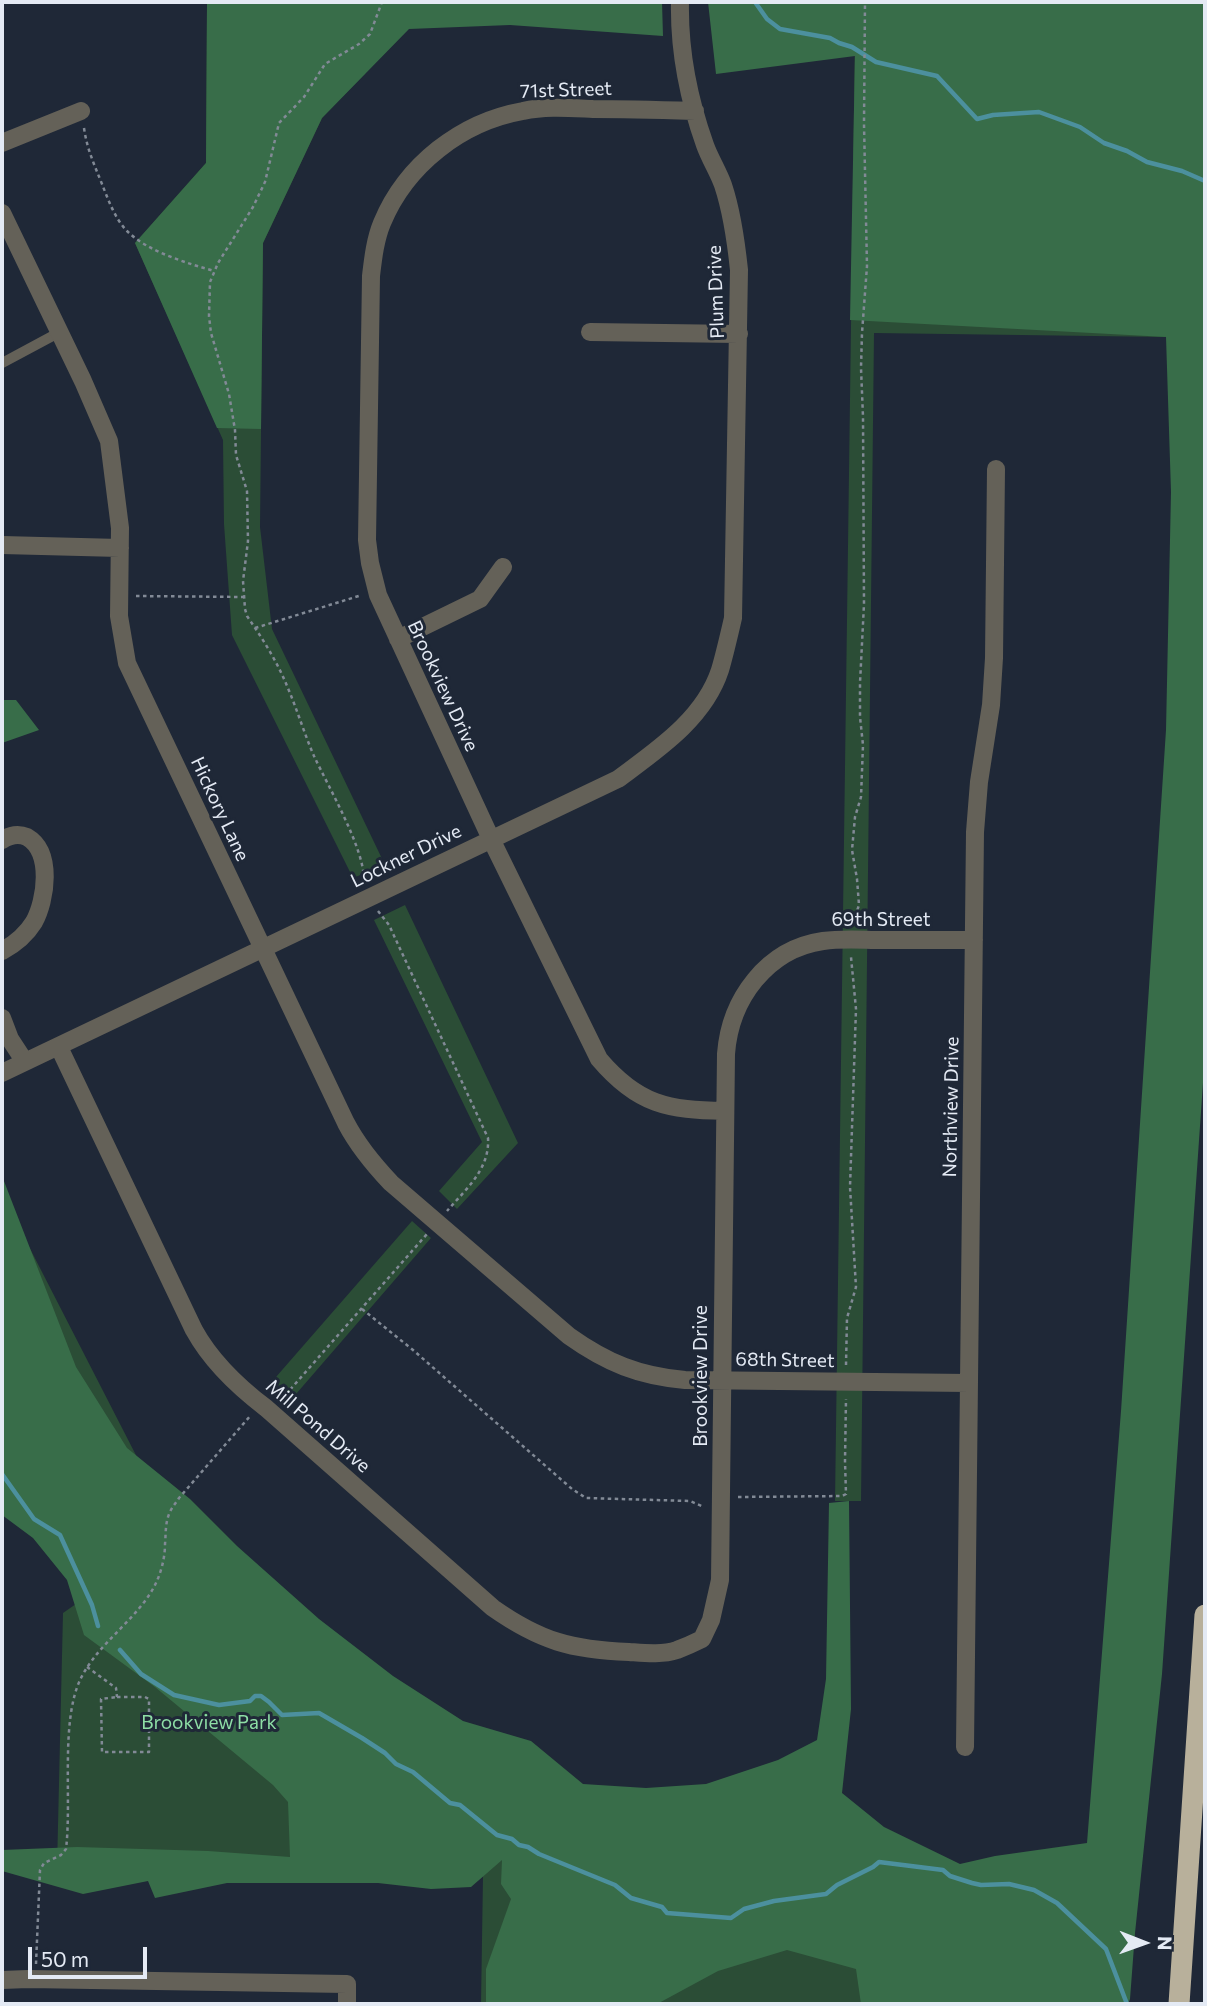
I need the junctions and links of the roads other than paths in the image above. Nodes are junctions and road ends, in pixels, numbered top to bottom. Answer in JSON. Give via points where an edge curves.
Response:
{"nodes":[{"id":1,"x":680,"y":2,"type":"edge"},
{"id":2,"x":81,"y":111,"type":"road end"},
{"id":3,"x":695,"y":111,"type":"junction"},
{"id":4,"x":2,"y":144,"type":"edge"},
{"id":5,"x":415,"y":172,"type":"joint"},
{"id":6,"x":2,"y":213,"type":"edge"},
{"id":7,"x":60,"y":332,"type":"junction"},
{"id":8,"x":590,"y":332,"type":"dead end"},
{"id":9,"x":739,"y":334,"type":"junction"},
{"id":10,"x":2,"y":363,"type":"edge"},
{"id":11,"x":996,"y":469,"type":"dead end"},
{"id":12,"x":2,"y":545,"type":"edge"},
{"id":13,"x":120,"y":548,"type":"junction"},
{"id":14,"x":503,"y":567,"type":"dead end"},
{"id":15,"x":734,"y":589,"type":"joint"},
{"id":16,"x":398,"y":639,"type":"junction"},
{"id":17,"x":491,"y":839,"type":"junction"},
{"id":18,"x":2,"y":840,"type":"edge"},
{"id":19,"x":974,"y":940,"type":"junction"},
{"id":20,"x":263,"y":948,"type":"junction"},
{"id":21,"x":2,"y":951,"type":"edge"},
{"id":22,"x":2,"y":1018,"type":"edge"},
{"id":23,"x":59,"y":1047,"type":"junction"},
{"id":24,"x":726,"y":1054,"type":"joint"},
{"id":25,"x":25,"y":1062,"type":"junction"},
{"id":26,"x":2,"y":1073,"type":"edge"},
{"id":27,"x":725,"y":1111,"type":"junction"},
{"id":28,"x":569,"y":1336,"type":"joint"},
{"id":29,"x":722,"y":1380,"type":"junction"},
{"id":30,"x":969,"y":1383,"type":"junction"},
{"id":31,"x":1205,"y":1615,"type":"edge"},
{"id":32,"x":702,"y":1639,"type":"joint"},
{"id":33,"x":965,"y":1747,"type":"dead end"},
{"id":34,"x":2,"y":1980,"type":"edge"},
{"id":35,"x":347,"y":2004,"type":"edge"},
{"id":36,"x":1179,"y":2004,"type":"edge"}],
"edges":[{"from":1,"to":3,"type":"street","name":"Plum Drive","via":[[684,62]]},
{"from":2,"to":4,"type":"street"},
{"from":3,"to":5,"type":"street","name":"71st Street","via":[[524,110],[486,121],[452,139]]},
{"from":3,"to":9,"type":"street","name":"Plum Drive","via":[[735,234]]},
{"from":5,"to":16,"type":"street","name":"Brookview Drive","via":[[395,197],[373,256],[367,540],[377,590]]},
{"from":6,"to":7,"type":"street","name":"Hickory Lane"},
{"from":7,"to":10,"type":"lane"},
{"from":7,"to":13,"type":"street","name":"Hickory Lane","via":[[109,441]]},
{"from":8,"to":9,"type":"street"},
{"from":9,"to":15,"type":"street","name":"Plum Drive"},
{"from":11,"to":19,"type":"street","name":"Northview Drive","via":[[994,658],[977,807]]},
{"from":12,"to":13,"type":"street"},
{"from":13,"to":20,"type":"street","name":"Hickory Lane","via":[[119,616],[127,663]]},
{"from":14,"to":16,"type":"street","via":[[480,599]]},
{"from":15,"to":17,"type":"street","name":"Lockner Drive","via":[[733,618],[719,672],[704,702],[685,723],[618,779]]},
{"from":16,"to":17,"type":"street","name":"Brookview Drive"},
{"from":17,"to":20,"type":"street","name":"Lockner Drive"},
{"from":17,"to":27,"type":"street","name":"Brookview Drive","via":[[599,1059],[646,1099],[667,1107]]},
{"from":18,"to":21,"type":"street","via":[[22,835],[36,843],[45,875],[34,922],[15,944]]},
{"from":19,"to":24,"type":"street","name":"69th Street","via":[[822,941],[801,947],[782,956],[750,985],[730,1023]]},
{"from":19,"to":30,"type":"street","name":"Northview Drive"},
{"from":20,"to":23,"type":"street","name":"Lockner Drive"},
{"from":20,"to":28,"type":"street","name":"Hickory Lane","via":[[346,1123],[374,1166]]},
{"from":22,"to":25,"type":"street"},
{"from":23,"to":25,"type":"street","name":"Lockner Drive"},
{"from":23,"to":32,"type":"street","name":"Mill Pond Drive","via":[[206,1352],[251,1397],[493,1608],[539,1636],[590,1650],[654,1653]]},
{"from":24,"to":27,"type":"street","name":"Brookview Drive"},
{"from":25,"to":26,"type":"street","name":"Lockner Drive"},
{"from":27,"to":29,"type":"street","name":"Brookview Drive"},
{"from":28,"to":29,"type":"street","name":"68th Street","via":[[602,1358],[639,1373]]},
{"from":29,"to":30,"type":"street","name":"68th Street"},
{"from":29,"to":32,"type":"street","name":"Brookview Drive","via":[[720,1580]]},
{"from":30,"to":33,"type":"street","name":"Northview Drive"},
{"from":31,"to":36,"type":"highway"},
{"from":34,"to":35,"type":"street","via":[[347,1984]]}]}
